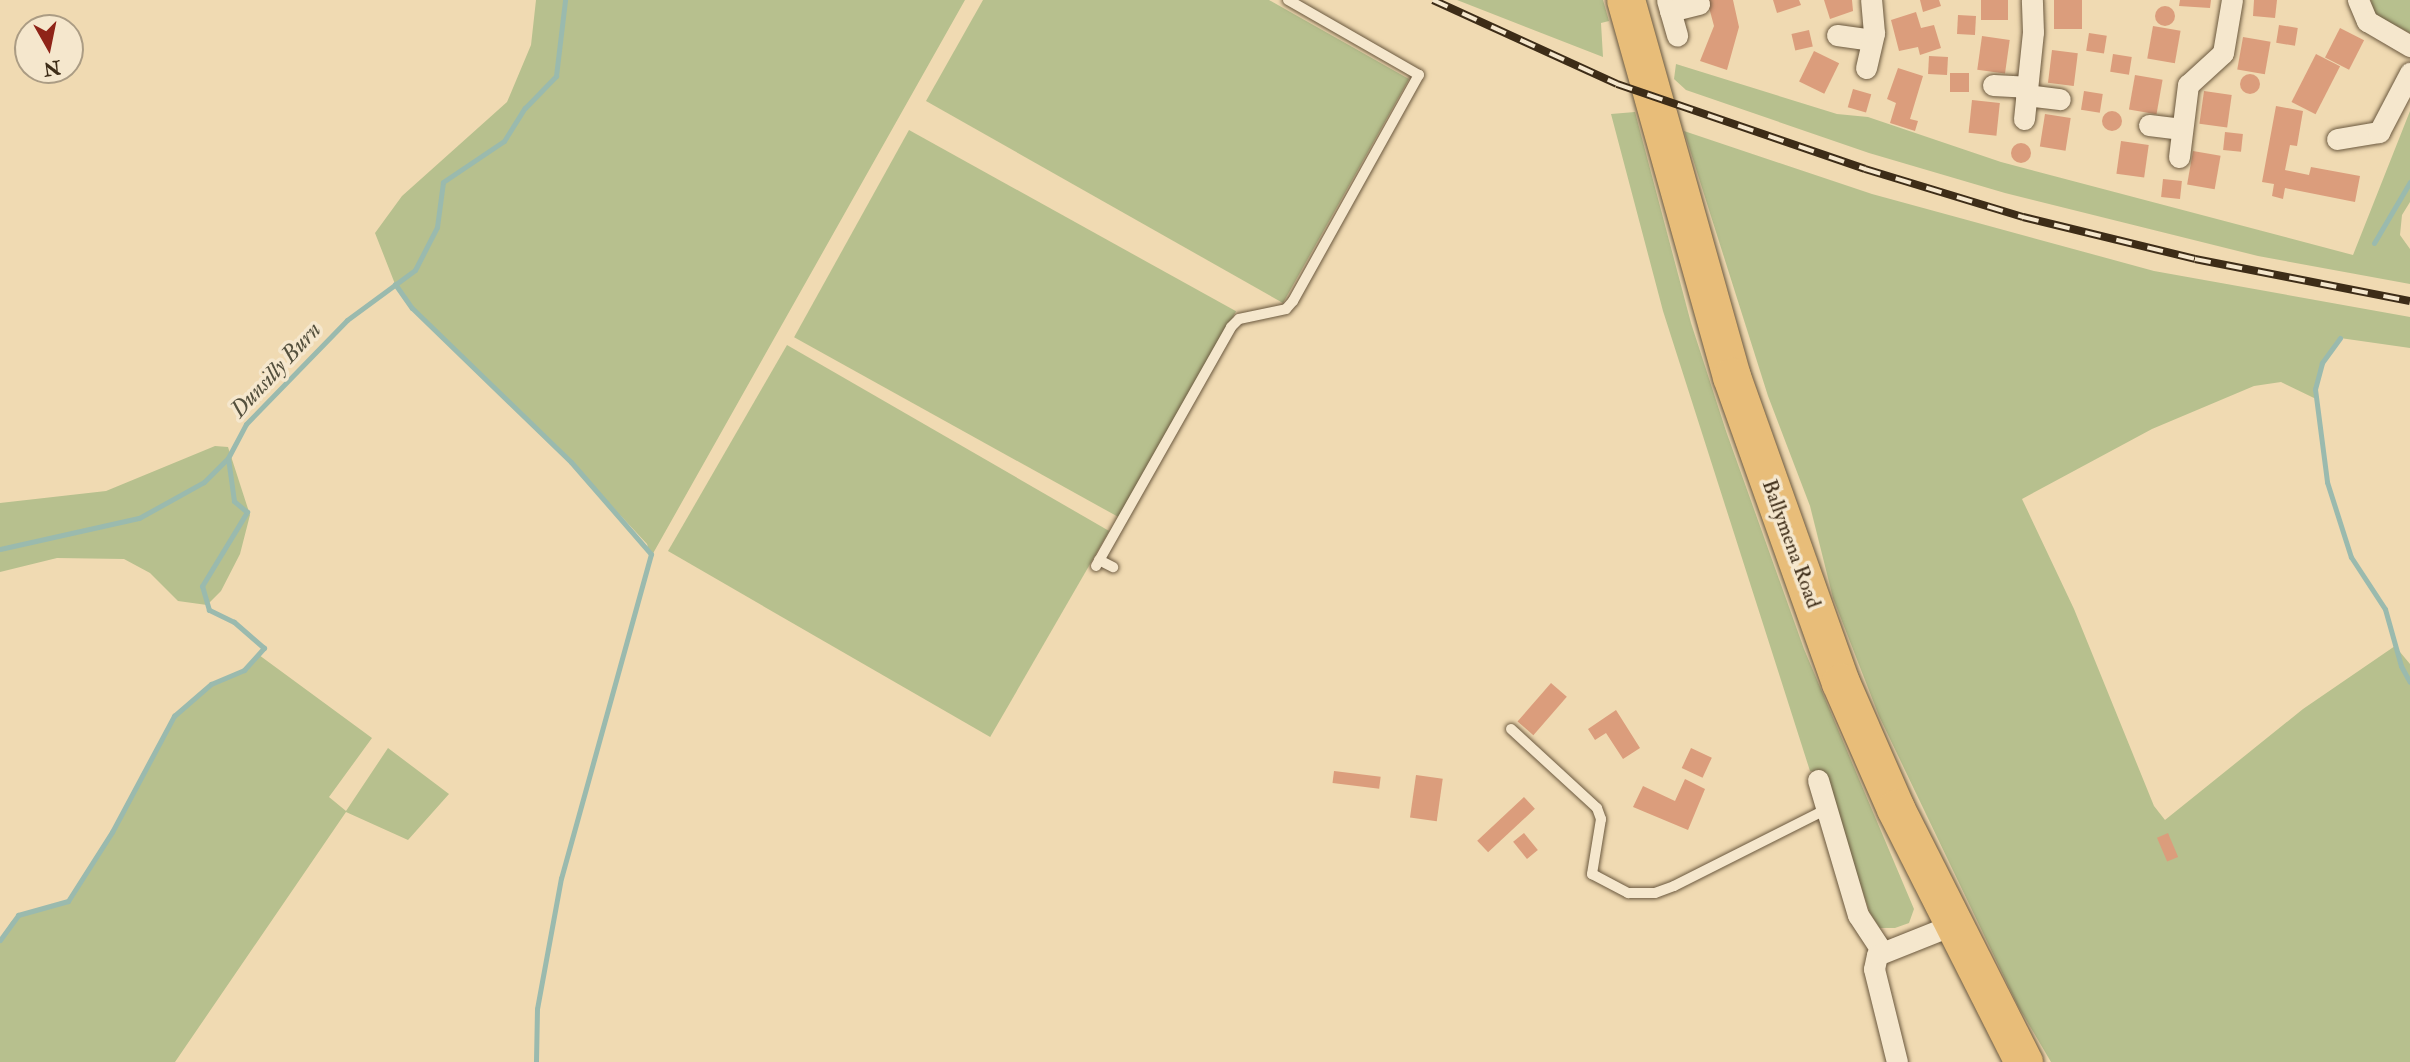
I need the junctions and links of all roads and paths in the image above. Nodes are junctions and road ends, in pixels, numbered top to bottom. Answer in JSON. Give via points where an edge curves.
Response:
{"nodes":[{"id":1,"x":1288,"y":0,"type":"edge"},
{"id":2,"x":1626,"y":0,"type":"edge"},
{"id":3,"x":1871,"y":0,"type":"edge"},
{"id":4,"x":2032,"y":0,"type":"edge"},
{"id":5,"x":2232,"y":0,"type":"edge"},
{"id":6,"x":2358,"y":0,"type":"edge"},
{"id":7,"x":1699,"y":4,"type":"dead end"},
{"id":8,"x":1669,"y":5,"type":"edge"},
{"id":9,"x":1837,"y":35,"type":"dead end"},
{"id":10,"x":1677,"y":36,"type":"dead end"},
{"id":11,"x":1871,"y":40,"type":"junction"},
{"id":12,"x":2410,"y":46,"type":"edge"},
{"id":13,"x":1866,"y":68,"type":"dead end"},
{"id":14,"x":2410,"y":73,"type":"edge"},
{"id":15,"x":1993,"y":85,"type":"dead end"},
{"id":16,"x":2026,"y":91,"type":"junction"},
{"id":17,"x":2060,"y":99,"type":"dead end"},
{"id":18,"x":2024,"y":119,"type":"dead end"},
{"id":19,"x":2149,"y":125,"type":"dead end"},
{"id":20,"x":2182,"y":129,"type":"junction"},
{"id":21,"x":2337,"y":139,"type":"dead end"},
{"id":22,"x":2179,"y":157,"type":"dead end"},
{"id":23,"x":1113,"y":567,"type":"dead end"},
{"id":24,"x":1511,"y":729,"type":"dead end"},
{"id":25,"x":1818,"y":779,"type":"dead end"},
{"id":26,"x":1825,"y":810,"type":"junction"},
{"id":27,"x":1952,"y":925,"type":"junction"},
{"id":28,"x":1881,"y":950,"type":"junction"},
{"id":29,"x":1897,"y":1062,"type":"edge"},
{"id":30,"x":2024,"y":1062,"type":"edge"}],
"edges":[{"from":1,"to":23,"type":"lane","via":[[1419,75],[1293,301],[1286,309],[1239,319],[1231,327],[1098,563]]},
{"from":2,"to":27,"type":"highway","name":"Ballymena Road","via":[[1732,377],[1781,520],[1841,683]]},
{"from":3,"to":11,"type":"street"},
{"from":4,"to":16,"type":"street"},
{"from":5,"to":20,"type":"street","via":[[2227,44],[2223,54],[2190,80]]},
{"from":6,"to":12,"type":"street","via":[[2367,21]]},
{"from":7,"to":8,"type":"street"},
{"from":8,"to":10,"type":"street"},
{"from":9,"to":11,"type":"street"},
{"from":11,"to":13,"type":"street"},
{"from":14,"to":21,"type":"street","via":[[2378,132]]},
{"from":15,"to":16,"type":"street"},
{"from":16,"to":17,"type":"street"},
{"from":16,"to":18,"type":"street"},
{"from":19,"to":20,"type":"street"},
{"from":20,"to":22,"type":"street"},
{"from":24,"to":26,"type":"lane","via":[[1597,808],[1601,819],[1592,874],[1628,892],[1655,893],[1674,886]]},
{"from":25,"to":26,"type":"street"},
{"from":26,"to":28,"type":"street","via":[[1858,915]]},
{"from":27,"to":28,"type":"street"},
{"from":27,"to":30,"type":"highway","name":"Ballymena Road","via":[[1978,961]]},
{"from":28,"to":29,"type":"street","via":[[1874,969]]}]}
